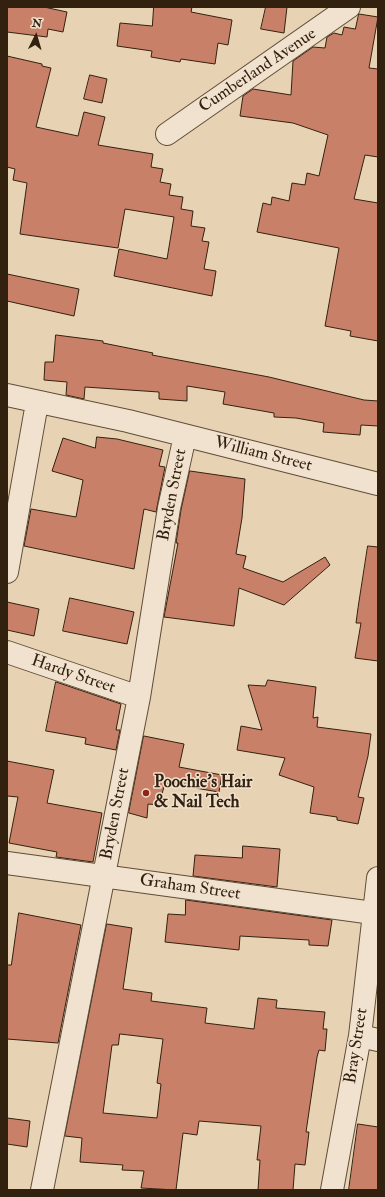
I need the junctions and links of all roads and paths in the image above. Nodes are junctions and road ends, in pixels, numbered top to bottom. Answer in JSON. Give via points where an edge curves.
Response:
{"nodes":[{"id":1,"x":349,"y":7,"type":"edge"},
{"id":2,"x":167,"y":134,"type":"dead end"},
{"id":3,"x":7,"y":395,"type":"edge"},
{"id":4,"x":36,"y":403,"type":"junction"},
{"id":5,"x":184,"y":436,"type":"junction"},
{"id":6,"x":378,"y":484,"type":"edge"},
{"id":7,"x":7,"y":572,"type":"edge"},
{"id":8,"x":7,"y":652,"type":"edge"},
{"id":9,"x":139,"y":697,"type":"junction"},
{"id":10,"x":7,"y":863,"type":"edge"},
{"id":11,"x":103,"y":876,"type":"junction"},
{"id":12,"x":378,"y":878,"type":"edge"},
{"id":13,"x":373,"y":913,"type":"junction"},
{"id":14,"x":375,"y":936,"type":"edge"},
{"id":15,"x":369,"y":1038,"type":"edge"},
{"id":16,"x":49,"y":1189,"type":"edge"},
{"id":17,"x":332,"y":1190,"type":"edge"}],
"edges":[{"from":1,"to":2,"type":"street","name":"Cumberland Avenue"},
{"from":3,"to":4,"type":"street","name":"William Street"},
{"from":4,"to":5,"type":"street","name":"William Street","via":[[128,421]]},
{"from":4,"to":7,"type":"street"},
{"from":5,"to":6,"type":"street","name":"William Street"},
{"from":5,"to":9,"type":"street","name":"Bryden Street"},
{"from":8,"to":9,"type":"street","name":"Hardy Street"},
{"from":9,"to":11,"type":"street","name":"Bryden Street"},
{"from":10,"to":11,"type":"street","name":"Graham Street"},
{"from":11,"to":13,"type":"street","name":"Graham Street"},
{"from":11,"to":16,"type":"street","name":"Bryden Street"},
{"from":12,"to":13,"type":"street","name":"Bray Street"},
{"from":13,"to":14,"type":"street","name":"Bray Street"},
{"from":14,"to":15,"type":"street","name":"Bray Street"},
{"from":15,"to":17,"type":"street","name":"Bray Street"}]}
